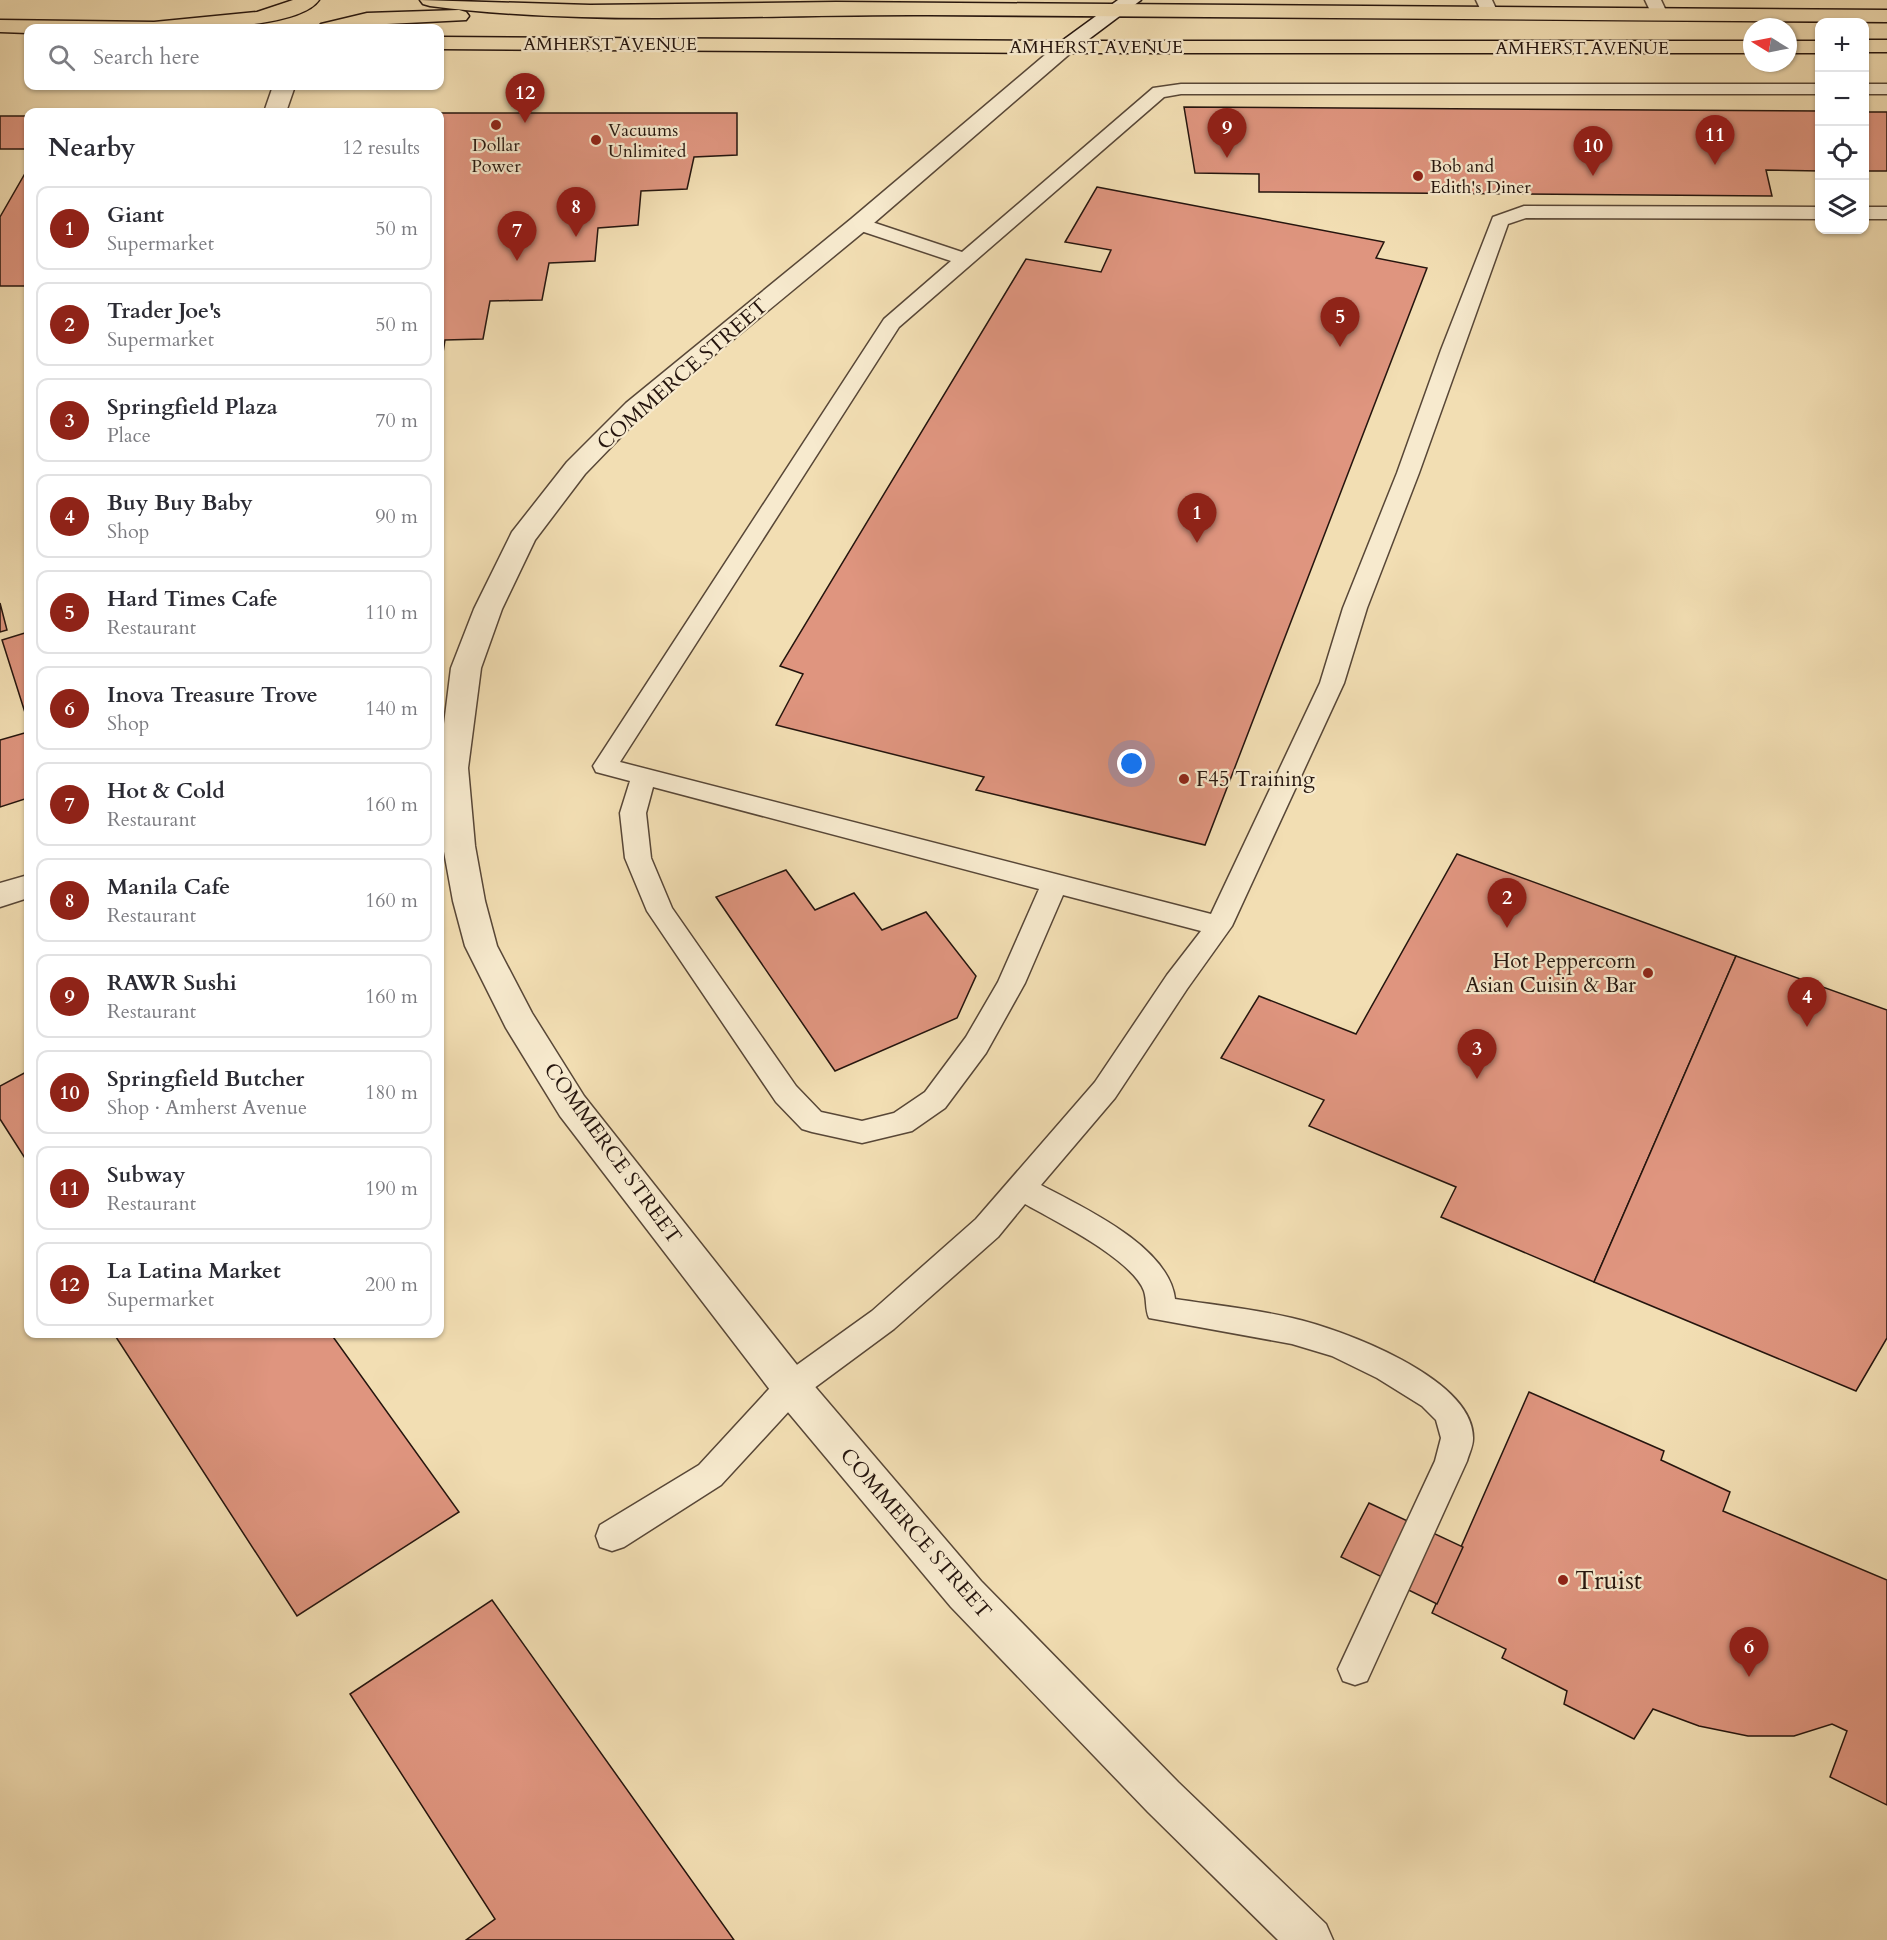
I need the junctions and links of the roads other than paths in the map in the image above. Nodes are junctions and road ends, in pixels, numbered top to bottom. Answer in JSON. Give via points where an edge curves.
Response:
{"nodes":[{"id":1,"x":309,"y":0,"type":"edge"},
{"id":2,"x":324,"y":0,"type":"edge"},
{"id":3,"x":430,"y":0,"type":"edge"},
{"id":4,"x":944,"y":4,"type":"edge"},
{"id":5,"x":1124,"y":5,"type":"edge"},
{"id":6,"x":591,"y":6,"type":"edge"},
{"id":7,"x":1487,"y":6,"type":"edge"},
{"id":8,"x":1656,"y":7,"type":"edge"},
{"id":9,"x":1887,"y":16,"type":"edge"},
{"id":10,"x":196,"y":24,"type":"edge"},
{"id":11,"x":312,"y":24,"type":"edge"},
{"id":12,"x":345,"y":24,"type":"edge"},
{"id":13,"x":0,"y":26,"type":"edge"},
{"id":14,"x":24,"y":26,"type":"edge"},
{"id":15,"x":444,"y":43,"type":"edge"},
{"id":16,"x":1869,"y":46,"type":"edge"},
{"id":17,"x":1887,"y":46,"type":"edge"},
{"id":18,"x":1066,"y":47,"type":"junction"},
{"id":19,"x":1743,"y":47,"type":"edge"},
{"id":20,"x":1797,"y":47,"type":"edge"},
{"id":21,"x":1815,"y":47,"type":"edge"},
{"id":22,"x":1815,"y":89,"type":"edge"},
{"id":23,"x":1869,"y":89,"type":"edge"},
{"id":24,"x":1887,"y":89,"type":"edge"},
{"id":25,"x":283,"y":90,"type":"edge"},
{"id":26,"x":276,"y":108,"type":"edge"},
{"id":27,"x":1815,"y":213,"type":"edge"},
{"id":28,"x":1869,"y":213,"type":"edge"},
{"id":29,"x":1887,"y":213,"type":"edge"},
{"id":30,"x":859,"y":224,"type":"junction"},
{"id":31,"x":965,"y":259,"type":"junction"},
{"id":32,"x":644,"y":777,"type":"junction"},
{"id":33,"x":1055,"y":883,"type":"junction"},
{"id":34,"x":24,"y":887,"type":"edge"},
{"id":35,"x":0,"y":895,"type":"edge"},
{"id":36,"x":1219,"y":926,"type":"junction"},
{"id":37,"x":1022,"y":1188,"type":"junction"},
{"id":38,"x":791,"y":1387,"type":"junction"},
{"id":39,"x":612,"y":1536,"type":"dead end"},
{"id":40,"x":1355,"y":1669,"type":"dead end"},
{"id":41,"x":1310,"y":1940,"type":"edge"}],
"edges":[{"from":1,"to":10,"type":"main road","via":[[276,15]]},
{"from":2,"to":11,"type":"main road"},
{"from":3,"to":6,"type":"main road","name":"AMHERST AVENUE","via":[[469,5]]},
{"from":4,"to":5,"type":"main road","name":"AMHERST AVENUE"},
{"from":4,"to":6,"type":"main road","name":"AMHERST AVENUE","via":[[836,8]]},
{"from":5,"to":7,"type":"main road","name":"AMHERST AVENUE","via":[[1349,10]]},
{"from":5,"to":18,"type":"street","name":"COMMERCE STREET"},
{"from":6,"to":12,"type":"main road","via":[[367,19]]},
{"from":7,"to":8,"type":"main road","name":"AMHERST AVENUE"},
{"from":8,"to":9,"type":"main road","name":"AMHERST AVENUE"},
{"from":13,"to":14,"type":"main road"},
{"from":15,"to":18,"type":"main road","name":"AMHERST AVENUE"},
{"from":16,"to":17,"type":"main road"},
{"from":18,"to":19,"type":"main road","name":"AMHERST AVENUE"},
{"from":18,"to":30,"type":"street","name":"COMMERCE STREET"},
{"from":20,"to":21,"type":"main road"},
{"from":22,"to":31,"type":"lane","via":[[1159,92]]},
{"from":23,"to":24,"type":"lane"},
{"from":25,"to":26,"type":"street"},
{"from":27,"to":36,"type":"lane","via":[[1524,212],[1500,221],[1355,608],[1332,682]]},
{"from":28,"to":29,"type":"lane"},
{"from":30,"to":31,"type":"lane"},
{"from":30,"to":38,"type":"street","name":"COMMERCE STREET","via":[[635,408],[576,468],[522,538],[488,609],[466,668],[453,768],[459,846],[469,902],[481,946],[518,1019],[572,1106]]},
{"from":31,"to":32,"type":"lane","via":[[891,323],[605,766]]},
{"from":32,"to":33,"type":"lane"},
{"from":32,"to":33,"type":"lane","via":[[633,813],[638,858],[660,911],[786,1094],[812,1121],[862,1132],[902,1123],[935,1100],[976,1045],[1011,983]]},
{"from":33,"to":36,"type":"lane"},
{"from":34,"to":35,"type":"street"},
{"from":36,"to":37,"type":"lane","via":[[1105,1089]]},
{"from":37,"to":38,"type":"lane","via":[[987,1228],[883,1320]]},
{"from":37,"to":40,"type":"lane","via":[[1115,1243],[1145,1270],[1158,1288],[1160,1309],[1292,1331],[1340,1345],[1406,1379],[1433,1396],[1450,1413],[1457,1438],[1451,1461]]},
{"from":38,"to":39,"type":"lane","via":[[710,1475]]},
{"from":38,"to":41,"type":"street","name":"COMMERCE STREET","via":[[966,1594],[1163,1797]]}]}
